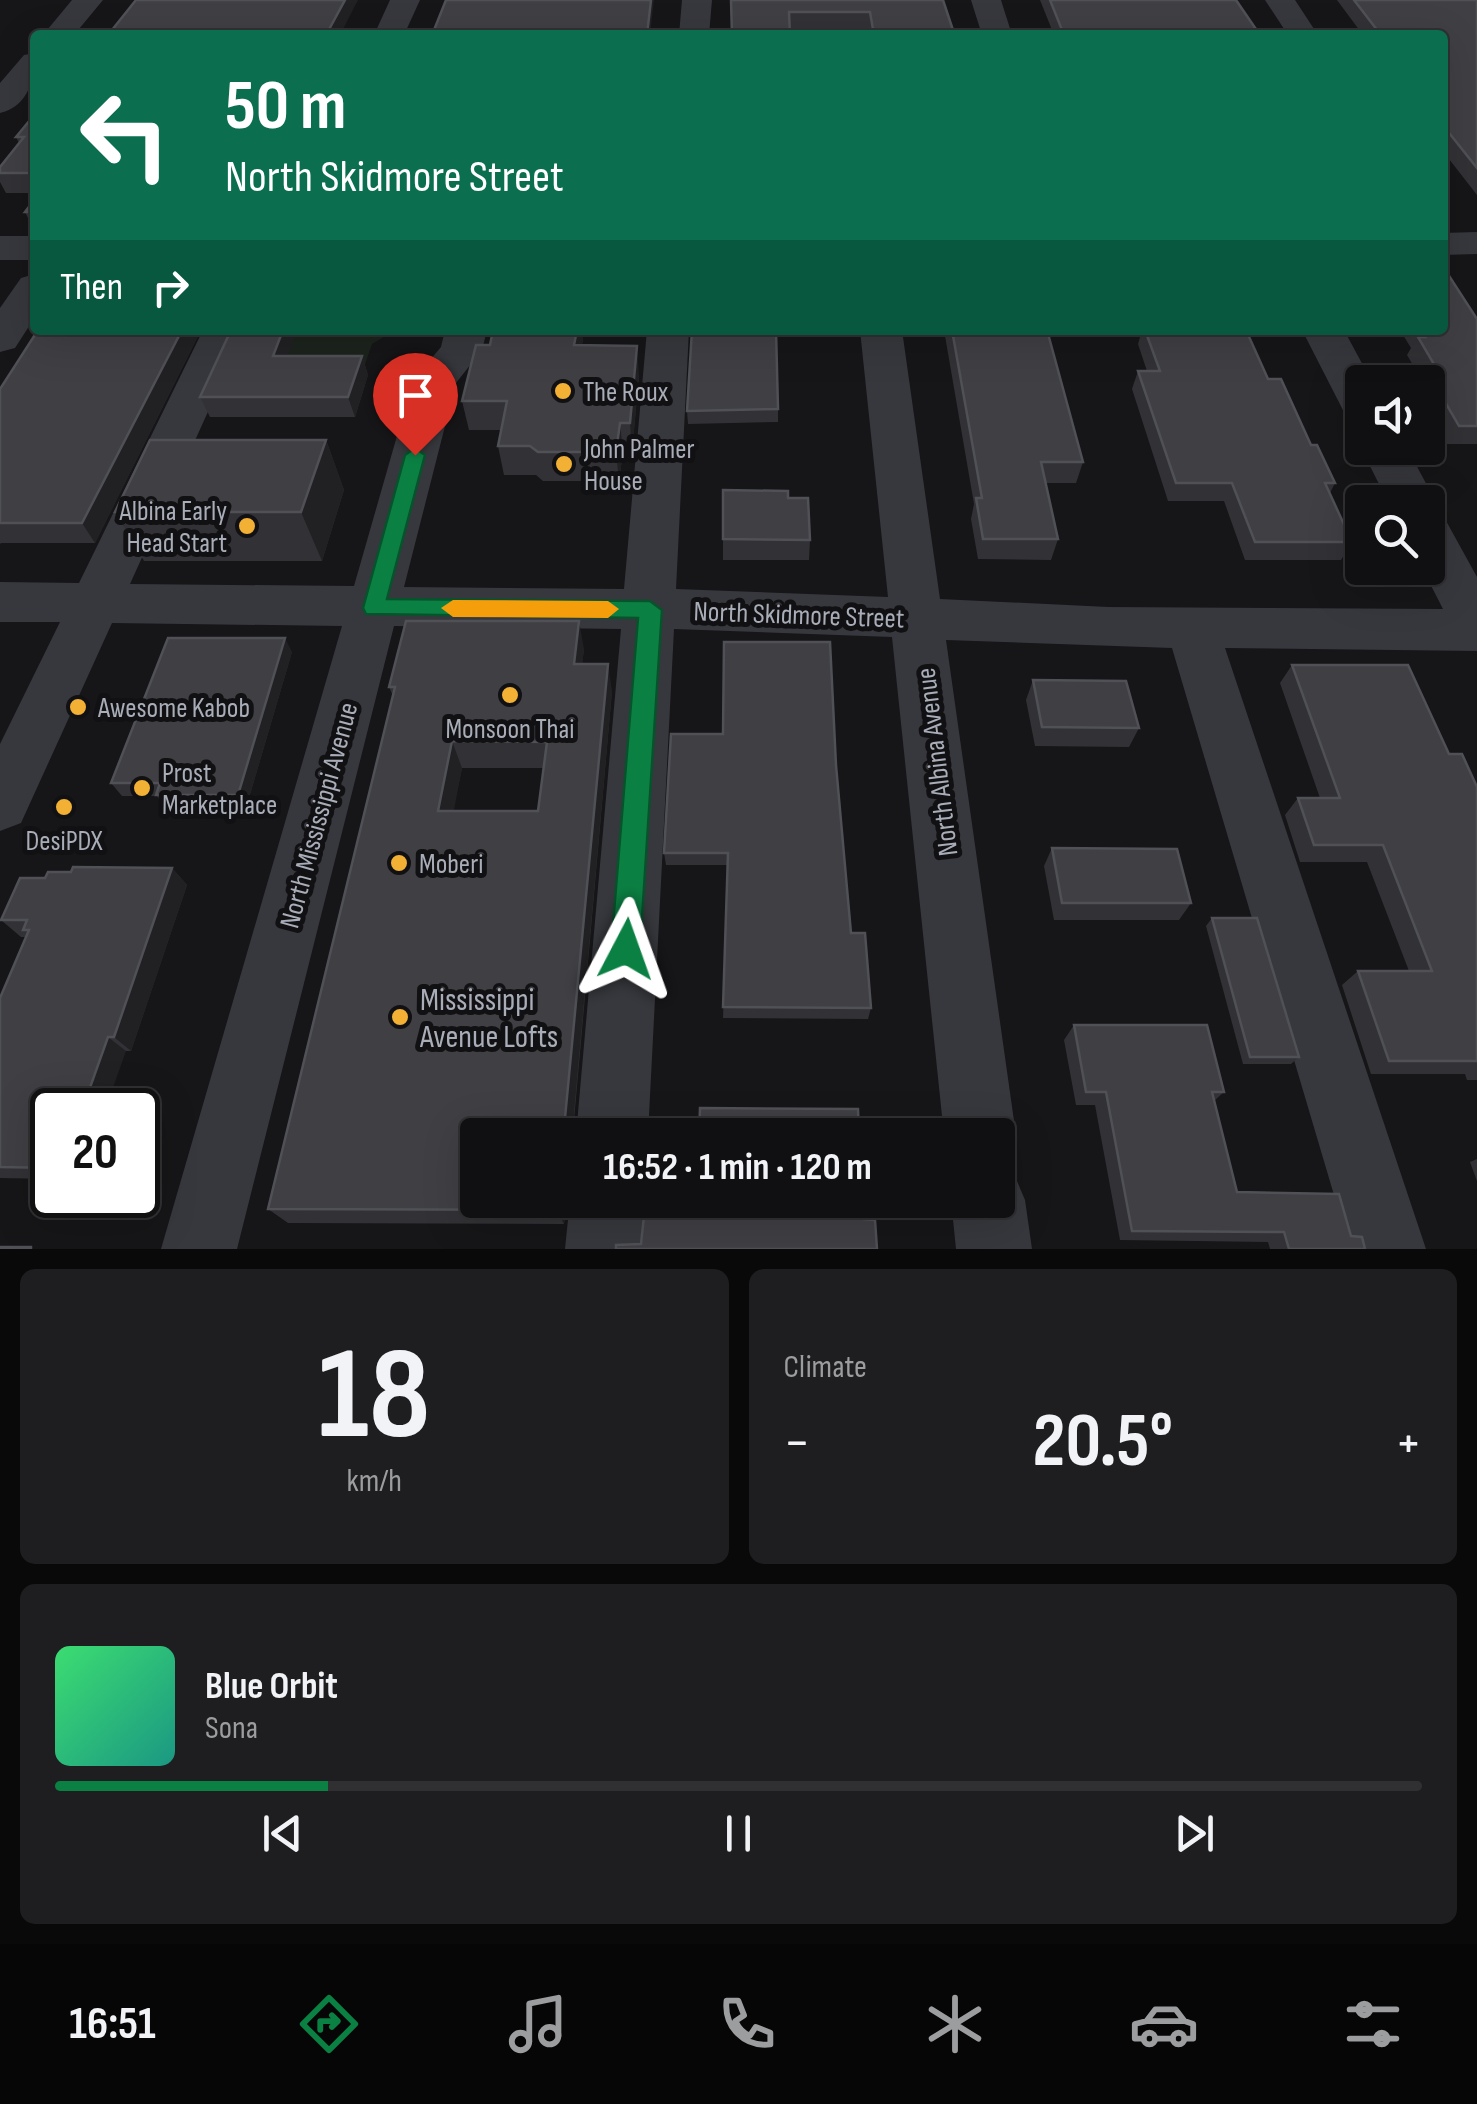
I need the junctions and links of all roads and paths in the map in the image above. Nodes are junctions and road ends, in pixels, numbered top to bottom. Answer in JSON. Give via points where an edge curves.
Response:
{"nodes":[{"id":1,"x":88,"y":0,"type":"edge"},
{"id":2,"x":405,"y":0,"type":"edge"},
{"id":3,"x":696,"y":0,"type":"edge"},
{"id":4,"x":986,"y":0,"type":"edge"},
{"id":5,"x":1280,"y":0,"type":"edge"},
{"id":6,"x":62,"y":30,"type":"edge"},
{"id":7,"x":391,"y":30,"type":"edge"},
{"id":8,"x":694,"y":30,"type":"edge"},
{"id":9,"x":995,"y":30,"type":"edge"},
{"id":10,"x":1300,"y":30,"type":"edge"},
{"id":11,"x":19,"y":71,"type":"edge"},
{"id":12,"x":0,"y":103,"type":"edge"},
{"id":13,"x":0,"y":248,"type":"edge"},
{"id":14,"x":30,"y":248,"type":"edge"},
{"id":15,"x":30,"y":294,"type":"edge"},
{"id":16,"x":222,"y":335,"type":"edge"},
{"id":17,"x":427,"y":335,"type":"edge"},
{"id":18,"x":465,"y":335,"type":"edge"},
{"id":19,"x":668,"y":335,"type":"edge"},
{"id":20,"x":883,"y":335,"type":"edge"},
{"id":21,"x":1326,"y":335,"type":"edge"},
{"id":22,"x":0,"y":339,"type":"edge"},
{"id":23,"x":1345,"y":372,"type":"edge"},
{"id":24,"x":435,"y":380,"type":"junction"},
{"id":25,"x":1445,"y":565,"type":"edge"},
{"id":26,"x":0,"y":602,"type":"edge"},
{"id":27,"x":96,"y":602,"type":"junction"},
{"id":28,"x":374,"y":608,"type":"junction"},
{"id":29,"x":650,"y":610,"type":"junction"},
{"id":30,"x":919,"y":619,"type":"junction"},
{"id":31,"x":1477,"y":627,"type":"edge"},
{"id":32,"x":1192,"y":628,"type":"junction"},
{"id":33,"x":0,"y":805,"type":"edge"},
{"id":34,"x":613,"y":1118,"type":"edge"},
{"id":35,"x":978,"y":1118,"type":"edge"},
{"id":36,"x":606,"y":1218,"type":"edge"},
{"id":37,"x":990,"y":1218,"type":"edge"},
{"id":38,"x":199,"y":1249,"type":"edge"},
{"id":39,"x":604,"y":1249,"type":"edge"},
{"id":40,"x":994,"y":1249,"type":"edge"},
{"id":41,"x":1388,"y":1249,"type":"edge"}],
"edges":[{"from":1,"to":6,"type":"street"},
{"from":2,"to":7,"type":"street"},
{"from":3,"to":8,"type":"street"},
{"from":4,"to":9,"type":"street"},
{"from":5,"to":10,"type":"street"},
{"from":11,"to":12,"type":"street"},
{"from":13,"to":14,"type":"street"},
{"from":15,"to":22,"type":"street"},
{"from":16,"to":27,"type":"street"},
{"from":17,"to":24,"type":"street","name":"North Mississippi Avenue","via":[[422,352]]},
{"from":18,"to":24,"type":"street","name":"North Mississippi Avenue","via":[[461,350]]},
{"from":19,"to":29,"type":"street"},
{"from":20,"to":30,"type":"street","name":"North Albina Avenue"},
{"from":21,"to":23,"type":"street"},
{"from":24,"to":28,"type":"street","name":"North Mississippi Avenue"},
{"from":25,"to":31,"type":"street"},
{"from":26,"to":27,"type":"street","name":"North Skidmore Street"},
{"from":27,"to":28,"type":"street","name":"North Skidmore Street"},
{"from":27,"to":33,"type":"street"},
{"from":28,"to":29,"type":"street","name":"North Skidmore Street"},
{"from":28,"to":38,"type":"street","name":"North Mississippi Avenue"},
{"from":29,"to":30,"type":"street","name":"North Skidmore Street"},
{"from":29,"to":34,"type":"street"},
{"from":30,"to":32,"type":"street","name":"North Skidmore Street"},
{"from":30,"to":35,"type":"street","name":"North Albina Avenue"},
{"from":31,"to":32,"type":"street","name":"North Skidmore Street"},
{"from":32,"to":41,"type":"street"},
{"from":36,"to":39,"type":"street"},
{"from":37,"to":40,"type":"street"}]}
